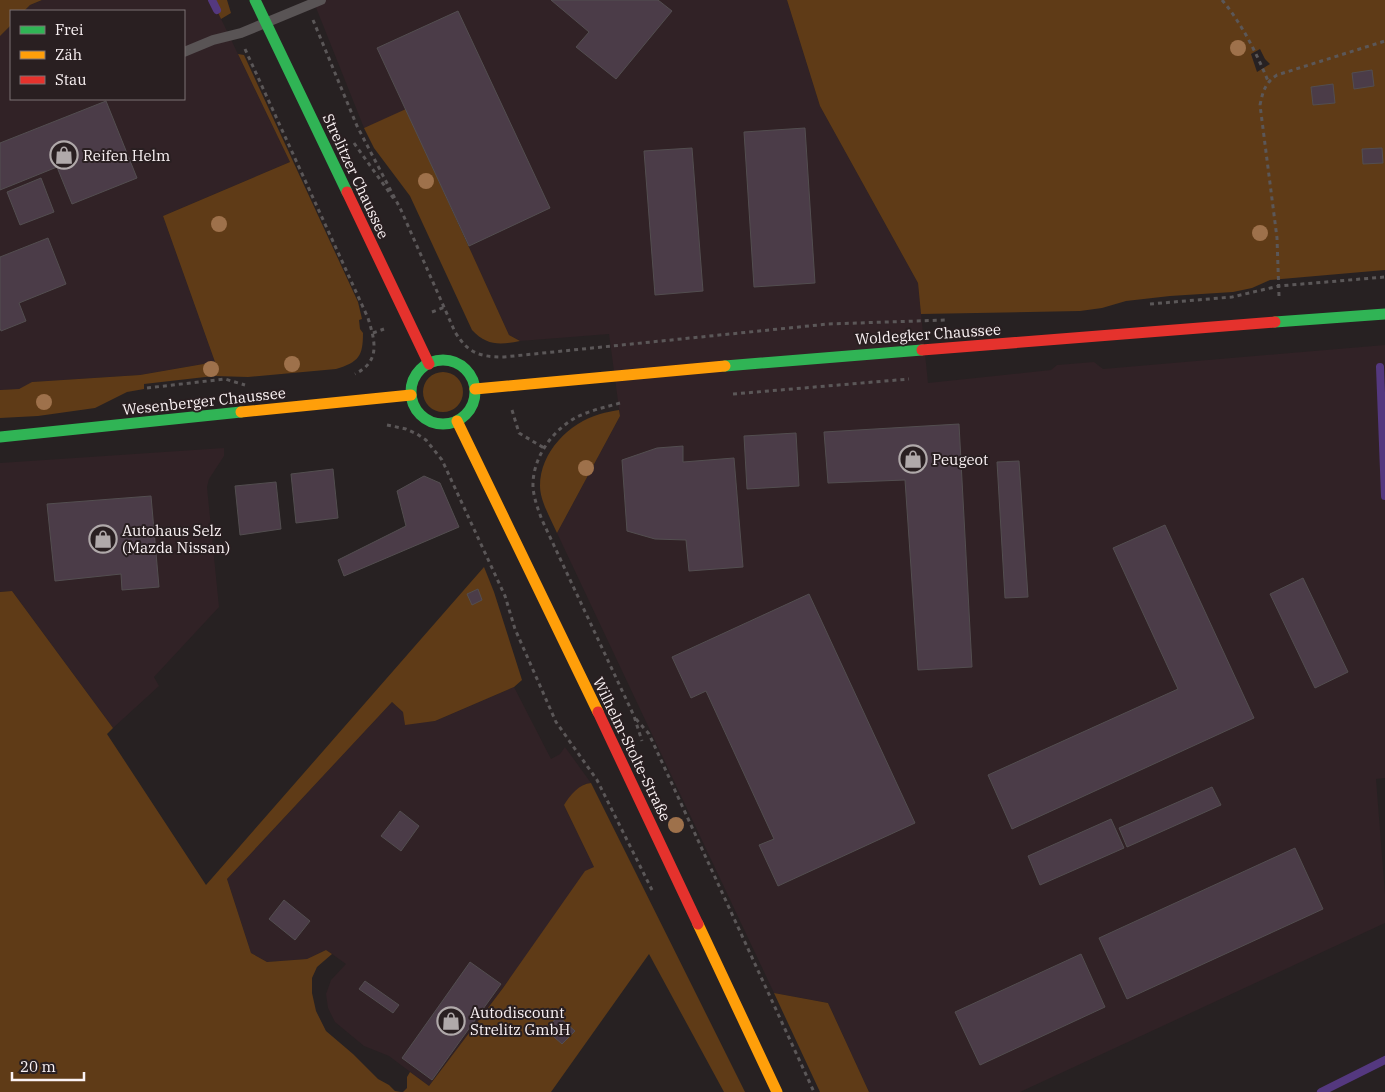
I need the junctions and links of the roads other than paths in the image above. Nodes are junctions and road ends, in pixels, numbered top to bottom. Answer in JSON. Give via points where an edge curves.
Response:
{"nodes":[{"id":1,"x":255,"y":0,"type":"edge"},
{"id":2,"x":321,"y":0,"type":"edge"},
{"id":3,"x":266,"y":23,"type":"junction"},
{"id":4,"x":185,"y":52,"type":"edge"},
{"id":5,"x":1385,"y":314,"type":"edge"},
{"id":6,"x":429,"y":364,"type":"junction"},
{"id":7,"x":474,"y":389,"type":"junction"},
{"id":8,"x":411,"y":395,"type":"junction"},
{"id":9,"x":457,"y":421,"type":"junction"},
{"id":10,"x":0,"y":437,"type":"edge"},
{"id":11,"x":778,"y":1092,"type":"edge"}],
"edges":[{"from":1,"to":3,"type":"main road","name":"Strelitzer Chaussee"},
{"from":2,"to":3,"type":"lane"},
{"from":3,"to":4,"type":"lane"},
{"from":3,"to":6,"type":"main road","name":"Strelitzer Chaussee"},
{"from":5,"to":7,"type":"main road","name":"Woldegker Chaussee","via":[[827,357]]},
{"from":6,"to":7,"type":"main road","via":[[444,361],[458,365],[469,375]]},
{"from":6,"to":8,"type":"main road","via":[[418,374]]},
{"from":7,"to":9,"type":"main road","via":[[472,404]]},
{"from":8,"to":9,"type":"main road","via":[[416,410],[427,420],[442,424]]},
{"from":8,"to":10,"type":"main road","name":"Wesenberger Chaussee"},
{"from":9,"to":11,"type":"main road","name":"Wilhelm-Stolte-Straße"}]}
